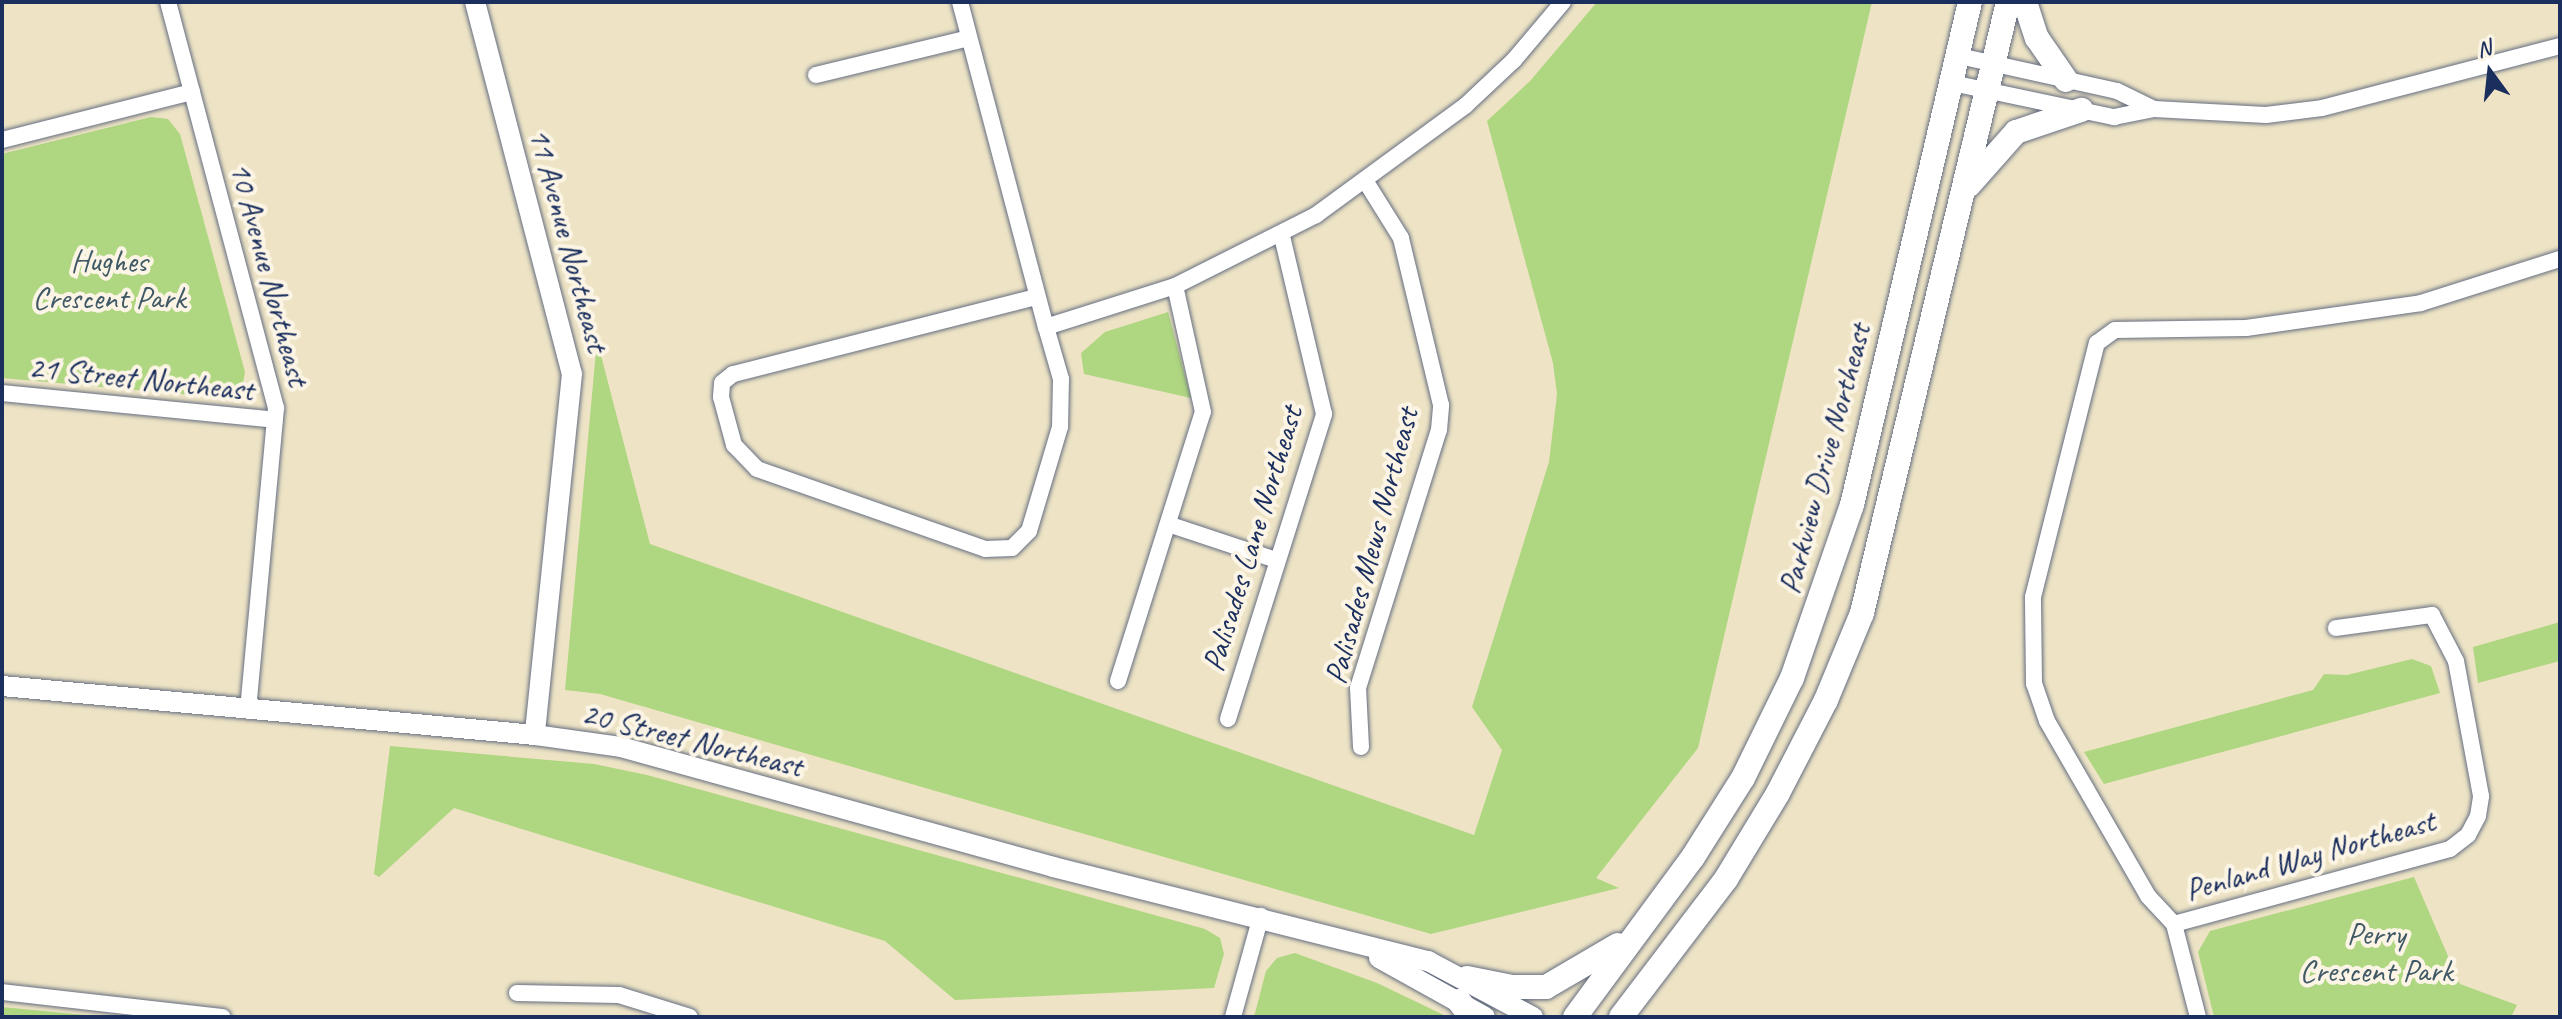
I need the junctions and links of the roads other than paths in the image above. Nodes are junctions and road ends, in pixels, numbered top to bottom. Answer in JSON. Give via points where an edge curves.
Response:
{"nodes":[{"id":1,"x":168,"y":2,"type":"edge"},
{"id":2,"x":475,"y":2,"type":"edge"},
{"id":3,"x":960,"y":2,"type":"edge"},
{"id":4,"x":1563,"y":2,"type":"edge"},
{"id":5,"x":1970,"y":2,"type":"edge"},
{"id":6,"x":2008,"y":2,"type":"edge"},
{"id":7,"x":2025,"y":2,"type":"edge"},
{"id":8,"x":969,"y":38,"type":"junction"},
{"id":9,"x":2560,"y":46,"type":"edge"},
{"id":10,"x":1959,"y":56,"type":"junction"},
{"id":11,"x":1994,"y":64,"type":"junction"},
{"id":12,"x":816,"y":75,"type":"dead end"},
{"id":13,"x":2066,"y":80,"type":"junction"},
{"id":14,"x":1952,"y":83,"type":"junction"},
{"id":15,"x":1988,"y":91,"type":"junction"},
{"id":16,"x":192,"y":92,"type":"junction"},
{"id":17,"x":2154,"y":109,"type":"junction"},
{"id":18,"x":2081,"y":110,"type":"junction"},
{"id":19,"x":2,"y":140,"type":"edge"},
{"id":20,"x":1366,"y":182,"type":"junction"},
{"id":21,"x":1966,"y":190,"type":"junction"},
{"id":22,"x":1282,"y":236,"type":"junction"},
{"id":23,"x":2560,"y":259,"type":"edge"},
{"id":24,"x":1175,"y":286,"type":"junction"},
{"id":25,"x":1036,"y":297,"type":"junction"},
{"id":26,"x":1046,"y":327,"type":"junction"},
{"id":27,"x":2,"y":393,"type":"edge"},
{"id":28,"x":275,"y":420,"type":"junction"},
{"id":29,"x":1168,"y":524,"type":"junction"},
{"id":30,"x":1276,"y":560,"type":"junction"},
{"id":31,"x":2336,"y":628,"type":"dead end"},
{"id":32,"x":1118,"y":681,"type":"dead end"},
{"id":33,"x":2,"y":686,"type":"edge"},
{"id":34,"x":248,"y":708,"type":"junction"},
{"id":35,"x":1228,"y":719,"type":"dead end"},
{"id":36,"x":535,"y":735,"type":"junction"},
{"id":37,"x":1361,"y":747,"type":"dead end"},
{"id":38,"x":1261,"y":916,"type":"junction"},
{"id":39,"x":2174,"y":924,"type":"junction"},
{"id":40,"x":1630,"y":937,"type":"junction"},
{"id":41,"x":1350,"y":943,"type":"junction"},
{"id":42,"x":1467,"y":978,"type":"junction"},
{"id":43,"x":2,"y":992,"type":"edge"},
{"id":44,"x":517,"y":993,"type":"dead end"},
{"id":45,"x":1465,"y":1009,"type":"edge"},
{"id":46,"x":223,"y":1017,"type":"edge"},
{"id":47,"x":690,"y":1017,"type":"edge"},
{"id":48,"x":1233,"y":1017,"type":"edge"},
{"id":49,"x":1485,"y":1017,"type":"edge"},
{"id":50,"x":1533,"y":1017,"type":"edge"},
{"id":51,"x":1575,"y":1017,"type":"edge"},
{"id":52,"x":1621,"y":1017,"type":"edge"},
{"id":53,"x":2198,"y":1017,"type":"edge"}],
"edges":[{"from":1,"to":16,"type":"street","name":"10 Avenue Northeast"},
{"from":2,"to":36,"type":"street","name":"11 Avenue Northeast","via":[[572,374]]},
{"from":3,"to":8,"type":"street"},
{"from":4,"to":20,"type":"street","via":[[1514,60],[1465,106]]},
{"from":5,"to":10,"type":"main road","name":"Parkview Drive Northeast"},
{"from":6,"to":11,"type":"main road"},
{"from":7,"to":13,"type":"main road","via":[[2037,38]]},
{"from":8,"to":12,"type":"street"},
{"from":8,"to":25,"type":"street"},
{"from":9,"to":17,"type":"street","via":[[2322,108],[2236,116]]},
{"from":10,"to":11,"type":"street"},
{"from":10,"to":14,"type":"main road","name":"Parkview Drive Northeast"},
{"from":11,"to":13,"type":"street"},
{"from":11,"to":15,"type":"main road"},
{"from":13,"to":17,"type":"street","via":[[2117,91]]},
{"from":14,"to":15,"type":"street"},
{"from":14,"to":40,"type":"main road","name":"Parkview Drive Northeast","via":[[1852,505],[1826,589],[1792,678],[1743,778],[1693,857]]},
{"from":15,"to":18,"type":"street"},
{"from":15,"to":21,"type":"main road"},
{"from":16,"to":19,"type":"street"},
{"from":16,"to":28,"type":"street","name":"10 Avenue Northeast"},
{"from":17,"to":18,"type":"street","via":[[2114,117]]},
{"from":18,"to":21,"type":"main road","via":[[2016,132]]},
{"from":20,"to":22,"type":"street"},
{"from":20,"to":37,"type":"street","name":"Palisades Mews Northeast","via":[[1401,238],[1441,405],[1439,430],[1358,688]]},
{"from":21,"to":52,"type":"main road","via":[[1862,613],[1826,700],[1726,879]]},
{"from":22,"to":24,"type":"street"},
{"from":22,"to":30,"type":"street","name":"Palisades Lane Northeast","via":[[1324,414]]},
{"from":23,"to":39,"type":"street","via":[[2421,303],[2246,328],[2115,330],[2097,343],[2033,597],[2034,684],[2047,721],[2148,896]]},
{"from":24,"to":26,"type":"street"},
{"from":24,"to":29,"type":"street","via":[[1203,412]]},
{"from":25,"to":26,"type":"street"},
{"from":25,"to":26,"type":"street","via":[[733,374],[722,383],[721,397],[734,445],[757,469],[985,549],[1012,548],[1029,531],[1060,427],[1061,379]]},
{"from":27,"to":28,"type":"street","name":"21 Street Northeast"},
{"from":28,"to":34,"type":"street","name":"10 Avenue Northeast"},
{"from":29,"to":30,"type":"street"},
{"from":29,"to":32,"type":"street"},
{"from":30,"to":35,"type":"street","name":"Palisades Lane Northeast"},
{"from":31,"to":39,"type":"street","name":"Penland Way Northeast","via":[[2432,615],[2456,661],[2481,796],[2473,825],[2450,849]]},
{"from":33,"to":34,"type":"street","name":"20 Street Northeast"},
{"from":34,"to":36,"type":"street","name":"20 Street Northeast"},
{"from":36,"to":38,"type":"street","name":"20 Street Northeast","via":[[621,747],[1053,867]]},
{"from":38,"to":41,"type":"street","name":"20 Street Northeast"},
{"from":38,"to":48,"type":"street"},
{"from":39,"to":53,"type":"street"},
{"from":40,"to":42,"type":"main road","via":[[1546,987]]},
{"from":40,"to":51,"type":"main road","name":"Parkview Drive Northeast"},
{"from":41,"to":42,"type":"street","name":"20 Street Northeast","via":[[1428,961]]},
{"from":41,"to":45,"type":"street","name":"20 Street Northeast"},
{"from":42,"to":50,"type":"street","name":"20 Street Northeast"},
{"from":43,"to":46,"type":"street"},
{"from":44,"to":47,"type":"street","via":[[619,995]]},
{"from":45,"to":49,"type":"street","name":"20 Street Northeast"}]}
